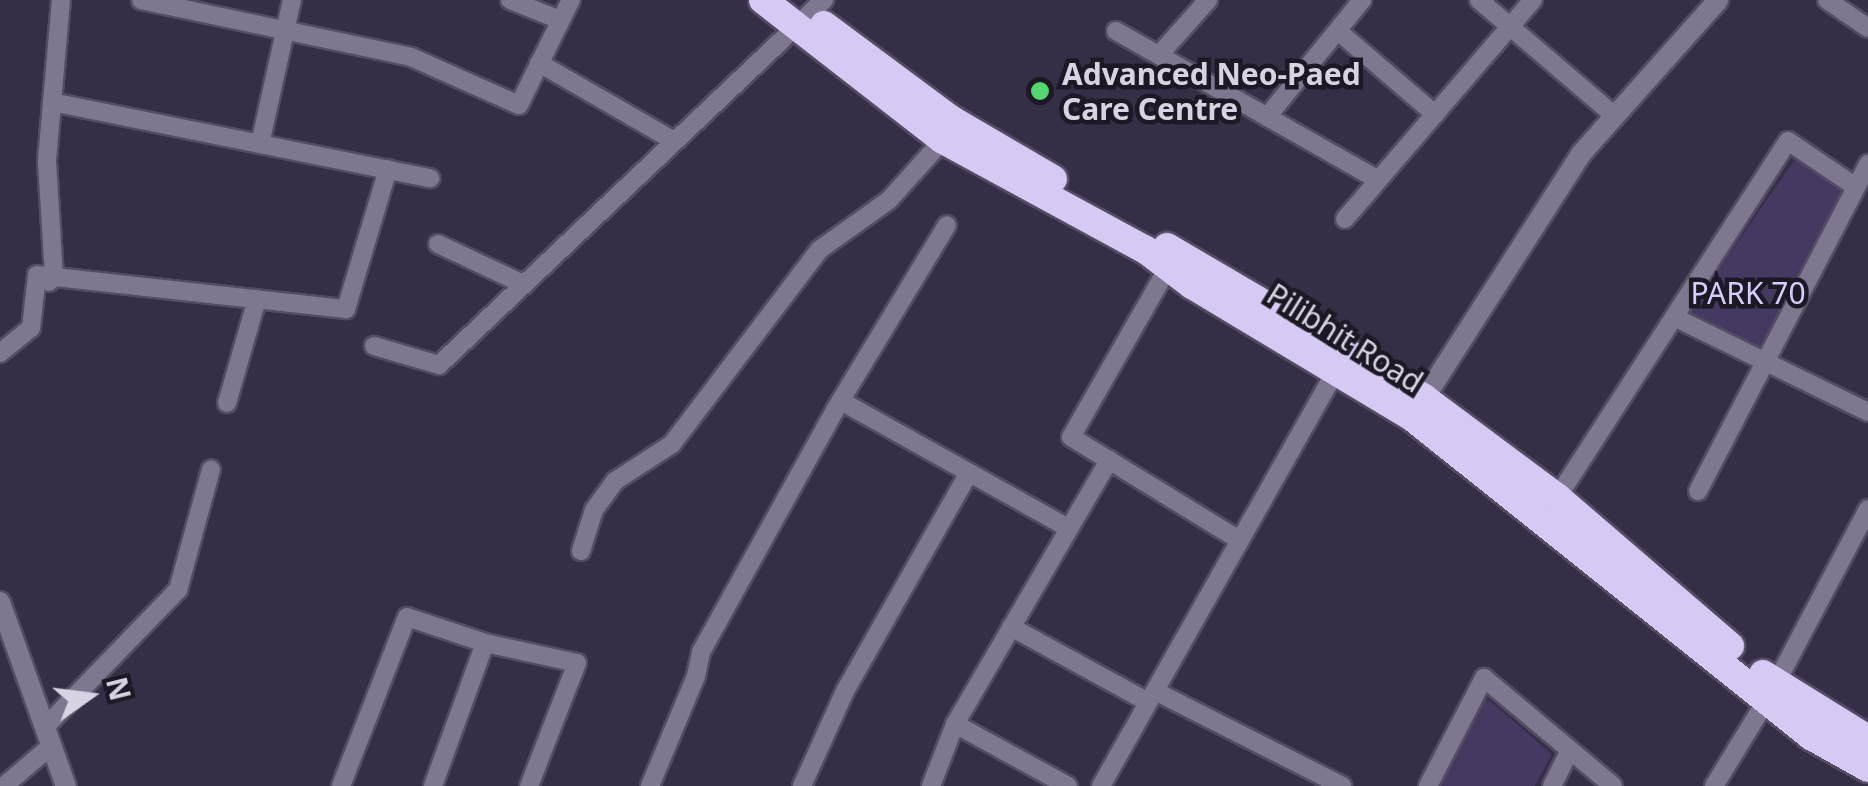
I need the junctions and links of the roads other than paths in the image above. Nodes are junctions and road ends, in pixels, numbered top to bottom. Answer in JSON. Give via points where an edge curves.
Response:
{"nodes":[{"id":1,"x":61,"y":0,"type":"edge"},
{"id":2,"x":141,"y":0,"type":"edge"},
{"id":3,"x":292,"y":0,"type":"edge"},
{"id":4,"x":510,"y":0,"type":"edge"},
{"id":5,"x":572,"y":0,"type":"edge"},
{"id":6,"x":763,"y":0,"type":"edge"},
{"id":7,"x":1208,"y":0,"type":"edge"},
{"id":8,"x":1362,"y":0,"type":"edge"},
{"id":9,"x":1479,"y":0,"type":"edge"},
{"id":10,"x":1533,"y":0,"type":"edge"},
{"id":11,"x":1718,"y":0,"type":"edge"},
{"id":12,"x":1827,"y":0,"type":"edge"},
{"id":13,"x":805,"y":9,"type":"edge"},
{"id":14,"x":560,"y":20,"type":"junction"},
{"id":15,"x":1510,"y":27,"type":"junction"},
{"id":16,"x":286,"y":28,"type":"junction"},
{"id":17,"x":1868,"y":28,"type":"edge"},
{"id":18,"x":1116,"y":31,"type":"dead end"},
{"id":19,"x":1338,"y":31,"type":"junction"},
{"id":20,"x":1159,"y":55,"type":"junction"},
{"id":21,"x":539,"y":63,"type":"junction"},
{"id":22,"x":52,"y":102,"type":"junction"},
{"id":23,"x":1435,"y":114,"type":"junction"},
{"id":24,"x":1615,"y":116,"type":"junction"},
{"id":25,"x":1268,"y":117,"type":"junction"},
{"id":26,"x":944,"y":140,"type":"junction"},
{"id":27,"x":674,"y":141,"type":"junction"},
{"id":28,"x":260,"y":144,"type":"junction"},
{"id":29,"x":1868,"y":164,"type":"edge"},
{"id":30,"x":388,"y":170,"type":"junction"},
{"id":31,"x":430,"y":178,"type":"dead end"},
{"id":32,"x":1378,"y":180,"type":"junction"},
{"id":33,"x":1856,"y":187,"type":"junction"},
{"id":34,"x":1345,"y":220,"type":"dead end"},
{"id":35,"x":947,"y":225,"type":"dead end"},
{"id":36,"x":438,"y":244,"type":"dead end"},
{"id":37,"x":1169,"y":266,"type":"junction"},
{"id":38,"x":54,"y":276,"type":"junction"},
{"id":39,"x":523,"y":284,"type":"junction"},
{"id":40,"x":257,"y":299,"type":"junction"},
{"id":41,"x":1674,"y":317,"type":"junction"},
{"id":42,"x":374,"y":346,"type":"dead end"},
{"id":43,"x":0,"y":353,"type":"edge"},
{"id":44,"x":1764,"y":363,"type":"junction"},
{"id":45,"x":1336,"y":370,"type":"junction"},
{"id":46,"x":840,"y":401,"type":"junction"},
{"id":47,"x":227,"y":403,"type":"dead end"},
{"id":48,"x":1418,"y":408,"type":"junction"},
{"id":49,"x":1868,"y":412,"type":"edge"},
{"id":50,"x":1109,"y":460,"type":"junction"},
{"id":51,"x":211,"y":469,"type":"dead end"},
{"id":52,"x":969,"y":473,"type":"junction"},
{"id":53,"x":1698,"y":491,"type":"dead end"},
{"id":54,"x":1550,"y":509,"type":"junction"},
{"id":55,"x":1868,"y":509,"type":"edge"},
{"id":56,"x":1068,"y":528,"type":"junction"},
{"id":57,"x":1239,"y":540,"type":"junction"},
{"id":58,"x":581,"y":551,"type":"dead end"},
{"id":59,"x":0,"y":602,"type":"edge"},
{"id":60,"x":1011,"y":627,"type":"junction"},
{"id":61,"x":6,"y":634,"type":"edge"},
{"id":62,"x":485,"y":643,"type":"junction"},
{"id":63,"x":1772,"y":691,"type":"junction"},
{"id":64,"x":1152,"y":697,"type":"junction"},
{"id":65,"x":956,"y":724,"type":"junction"},
{"id":66,"x":49,"y":736,"type":"junction"},
{"id":67,"x":1868,"y":740,"type":"edge"},
{"id":68,"x":1570,"y":750,"type":"junction"},
{"id":69,"x":1868,"y":768,"type":"edge"},
{"id":70,"x":4,"y":786,"type":"edge"},
{"id":71,"x":66,"y":786,"type":"edge"},
{"id":72,"x":341,"y":786,"type":"edge"},
{"id":73,"x":433,"y":786,"type":"edge"},
{"id":74,"x":529,"y":786,"type":"edge"},
{"id":75,"x":650,"y":786,"type":"edge"},
{"id":76,"x":802,"y":786,"type":"edge"},
{"id":77,"x":930,"y":786,"type":"edge"},
{"id":78,"x":1068,"y":786,"type":"edge"},
{"id":79,"x":1101,"y":786,"type":"edge"},
{"id":80,"x":1342,"y":786,"type":"edge"},
{"id":81,"x":1428,"y":786,"type":"edge"},
{"id":82,"x":1552,"y":786,"type":"edge"},
{"id":83,"x":1614,"y":786,"type":"edge"},
{"id":84,"x":1714,"y":786,"type":"edge"}],
"edges":[{"from":1,"to":22,"type":"street"},
{"from":2,"to":16,"type":"street"},
{"from":3,"to":16,"type":"street"},
{"from":4,"to":14,"type":"street"},
{"from":5,"to":14,"type":"street"},
{"from":6,"to":13,"type":"highway","name":"Pilibhit Road"},
{"from":7,"to":20,"type":"street"},
{"from":8,"to":19,"type":"street"},
{"from":9,"to":15,"type":"street"},
{"from":10,"to":15,"type":"street"},
{"from":11,"to":24,"type":"street"},
{"from":12,"to":17,"type":"street"},
{"from":13,"to":26,"type":"highway","name":"Pilibhit Road","via":[[876,92]]},
{"from":13,"to":27,"type":"street"},
{"from":13,"to":48,"type":"highway","via":[[952,120]]},
{"from":14,"to":21,"type":"street"},
{"from":15,"to":23,"type":"street"},
{"from":15,"to":24,"type":"street"},
{"from":16,"to":21,"type":"street","via":[[411,58],[519,105]]},
{"from":16,"to":28,"type":"street"},
{"from":18,"to":20,"type":"street"},
{"from":19,"to":23,"type":"street"},
{"from":19,"to":25,"type":"street"},
{"from":20,"to":25,"type":"street"},
{"from":21,"to":27,"type":"street"},
{"from":22,"to":28,"type":"street"},
{"from":22,"to":38,"type":"street","via":[[47,160]]},
{"from":23,"to":32,"type":"street"},
{"from":24,"to":48,"type":"street","via":[[1581,154]]},
{"from":25,"to":32,"type":"street"},
{"from":26,"to":37,"type":"highway","name":"Pilibhit Road"},
{"from":26,"to":58,"type":"street","via":[[889,200],[819,250],[672,444],[616,481],[594,510]]},
{"from":27,"to":39,"type":"street"},
{"from":28,"to":30,"type":"street"},
{"from":29,"to":33,"type":"street"},
{"from":30,"to":31,"type":"street"},
{"from":30,"to":40,"type":"street","via":[[346,309]]},
{"from":32,"to":34,"type":"street"},
{"from":33,"to":41,"type":"street","via":[[1788,141]]},
{"from":33,"to":44,"type":"street"},
{"from":35,"to":46,"type":"street"},
{"from":36,"to":39,"type":"street"},
{"from":37,"to":45,"type":"highway","name":"Pilibhit Road"},
{"from":37,"to":50,"type":"street","via":[[1071,437]]},
{"from":38,"to":40,"type":"street"},
{"from":38,"to":43,"type":"street","via":[[36,275],[32,328]]},
{"from":39,"to":42,"type":"street","via":[[439,365]]},
{"from":40,"to":47,"type":"street"},
{"from":41,"to":44,"type":"street"},
{"from":41,"to":54,"type":"street"},
{"from":44,"to":49,"type":"street"},
{"from":44,"to":53,"type":"street"},
{"from":45,"to":48,"type":"highway","name":"Pilibhit Road"},
{"from":45,"to":57,"type":"street"},
{"from":46,"to":52,"type":"street"},
{"from":46,"to":75,"type":"street","via":[[701,652]]},
{"from":48,"to":54,"type":"highway","name":"Pilibhit Road"},
{"from":50,"to":56,"type":"street"},
{"from":50,"to":57,"type":"street"},
{"from":51,"to":66,"type":"street","via":[[178,590]]},
{"from":52,"to":56,"type":"street"},
{"from":52,"to":76,"type":"street","via":[[845,691]]},
{"from":54,"to":63,"type":"highway","name":"Pilibhit Road"},
{"from":55,"to":63,"type":"street"},
{"from":56,"to":60,"type":"street"},
{"from":57,"to":64,"type":"street"},
{"from":59,"to":61,"type":"street"},
{"from":60,"to":64,"type":"street"},
{"from":60,"to":65,"type":"street"},
{"from":61,"to":66,"type":"street"},
{"from":62,"to":72,"type":"street","via":[[407,617]]},
{"from":62,"to":73,"type":"street"},
{"from":62,"to":74,"type":"street","via":[[577,662]]},
{"from":63,"to":67,"type":"highway"},
{"from":63,"to":69,"type":"highway","name":"Pilibhit Road","via":[[1811,736]]},
{"from":63,"to":84,"type":"street"},
{"from":64,"to":79,"type":"street"},
{"from":64,"to":80,"type":"street"},
{"from":65,"to":77,"type":"street"},
{"from":65,"to":78,"type":"street"},
{"from":66,"to":70,"type":"street"},
{"from":66,"to":71,"type":"street"},
{"from":68,"to":81,"type":"street","via":[[1484,678]]},
{"from":68,"to":82,"type":"street"},
{"from":68,"to":83,"type":"street"}]}
